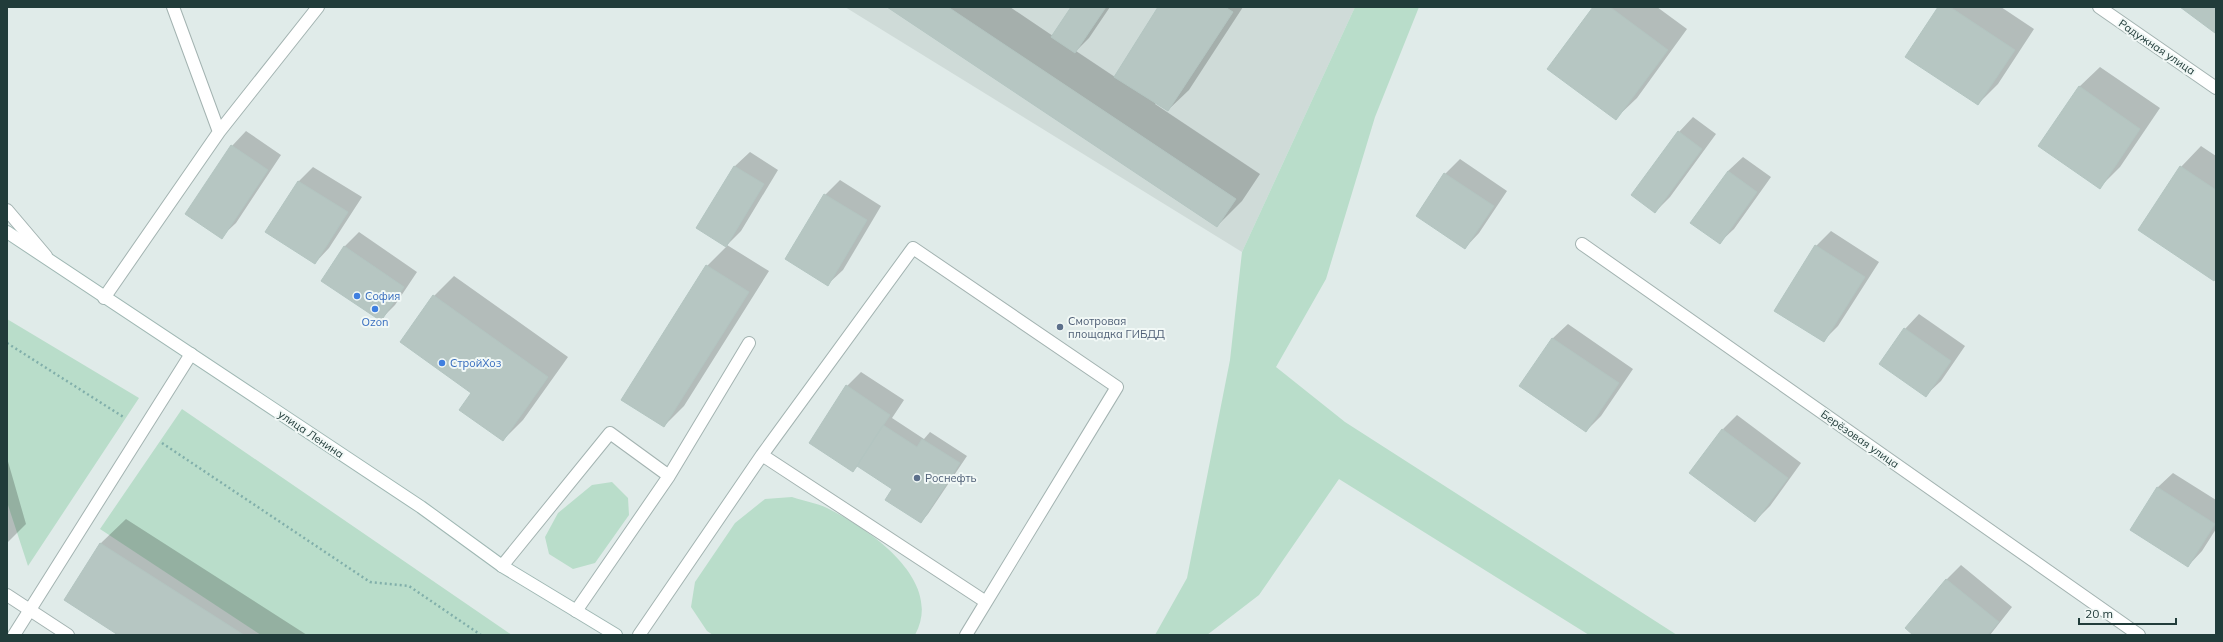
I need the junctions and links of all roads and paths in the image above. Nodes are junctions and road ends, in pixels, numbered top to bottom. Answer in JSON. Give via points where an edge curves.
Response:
{"nodes":[{"id":1,"x":173,"y":7,"type":"edge"},
{"id":2,"x":318,"y":7,"type":"edge"},
{"id":3,"x":2099,"y":7,"type":"edge"},
{"id":4,"x":2216,"y":88,"type":"edge"},
{"id":5,"x":219,"y":132,"type":"junction"},
{"id":6,"x":7,"y":210,"type":"edge"},
{"id":7,"x":7,"y":232,"type":"edge"},
{"id":8,"x":1582,"y":244,"type":"dead end"},
{"id":9,"x":49,"y":260,"type":"junction"},
{"id":10,"x":104,"y":298,"type":"junction"},
{"id":11,"x":7,"y":343,"type":"edge"},
{"id":12,"x":749,"y":343,"type":"dead end"},
{"id":13,"x":191,"y":354,"type":"junction"},
{"id":14,"x":142,"y":429,"type":"junction"},
{"id":15,"x":762,"y":455,"type":"junction"},
{"id":16,"x":669,"y":476,"type":"junction"},
{"id":17,"x":502,"y":566,"type":"junction"},
{"id":18,"x":7,"y":595,"type":"edge"},
{"id":19,"x":986,"y":602,"type":"junction"},
{"id":20,"x":29,"y":610,"type":"junction"},
{"id":21,"x":576,"y":611,"type":"junction"},
{"id":22,"x":14,"y":635,"type":"edge"},
{"id":23,"x":68,"y":635,"type":"edge"},
{"id":24,"x":481,"y":635,"type":"edge"},
{"id":25,"x":616,"y":635,"type":"edge"},
{"id":26,"x":638,"y":635,"type":"edge"},
{"id":27,"x":966,"y":635,"type":"edge"},
{"id":28,"x":2139,"y":635,"type":"edge"}],
"edges":[{"from":1,"to":5,"type":"street"},
{"from":2,"to":5,"type":"street"},
{"from":3,"to":4,"type":"street","name":"Радужная улица"},
{"from":5,"to":10,"type":"street"},
{"from":6,"to":9,"type":"street"},
{"from":7,"to":9,"type":"street","name":"улица Ленина"},
{"from":8,"to":28,"type":"street","name":"Берёзовая улица"},
{"from":9,"to":10,"type":"street","name":"улица Ленина"},
{"from":10,"to":13,"type":"street","name":"улица Ленина"},
{"from":11,"to":14,"type":"path"},
{"from":12,"to":16,"type":"street"},
{"from":13,"to":14,"type":"street"},
{"from":13,"to":17,"type":"street","name":"улица Ленина","via":[[421,507]]},
{"from":14,"to":20,"type":"street"},
{"from":14,"to":24,"type":"path","via":[[370,582],[409,586]]},
{"from":15,"to":19,"type":"street"},
{"from":15,"to":19,"type":"street","via":[[912,248],[1117,387]]},
{"from":15,"to":26,"type":"street"},
{"from":16,"to":17,"type":"street","via":[[610,433]]},
{"from":16,"to":21,"type":"street"},
{"from":17,"to":21,"type":"street","name":"улица Ленина"},
{"from":18,"to":20,"type":"street"},
{"from":19,"to":27,"type":"street"},
{"from":20,"to":22,"type":"street"},
{"from":20,"to":23,"type":"street"},
{"from":21,"to":25,"type":"street","name":"улица Ленина"}]}
